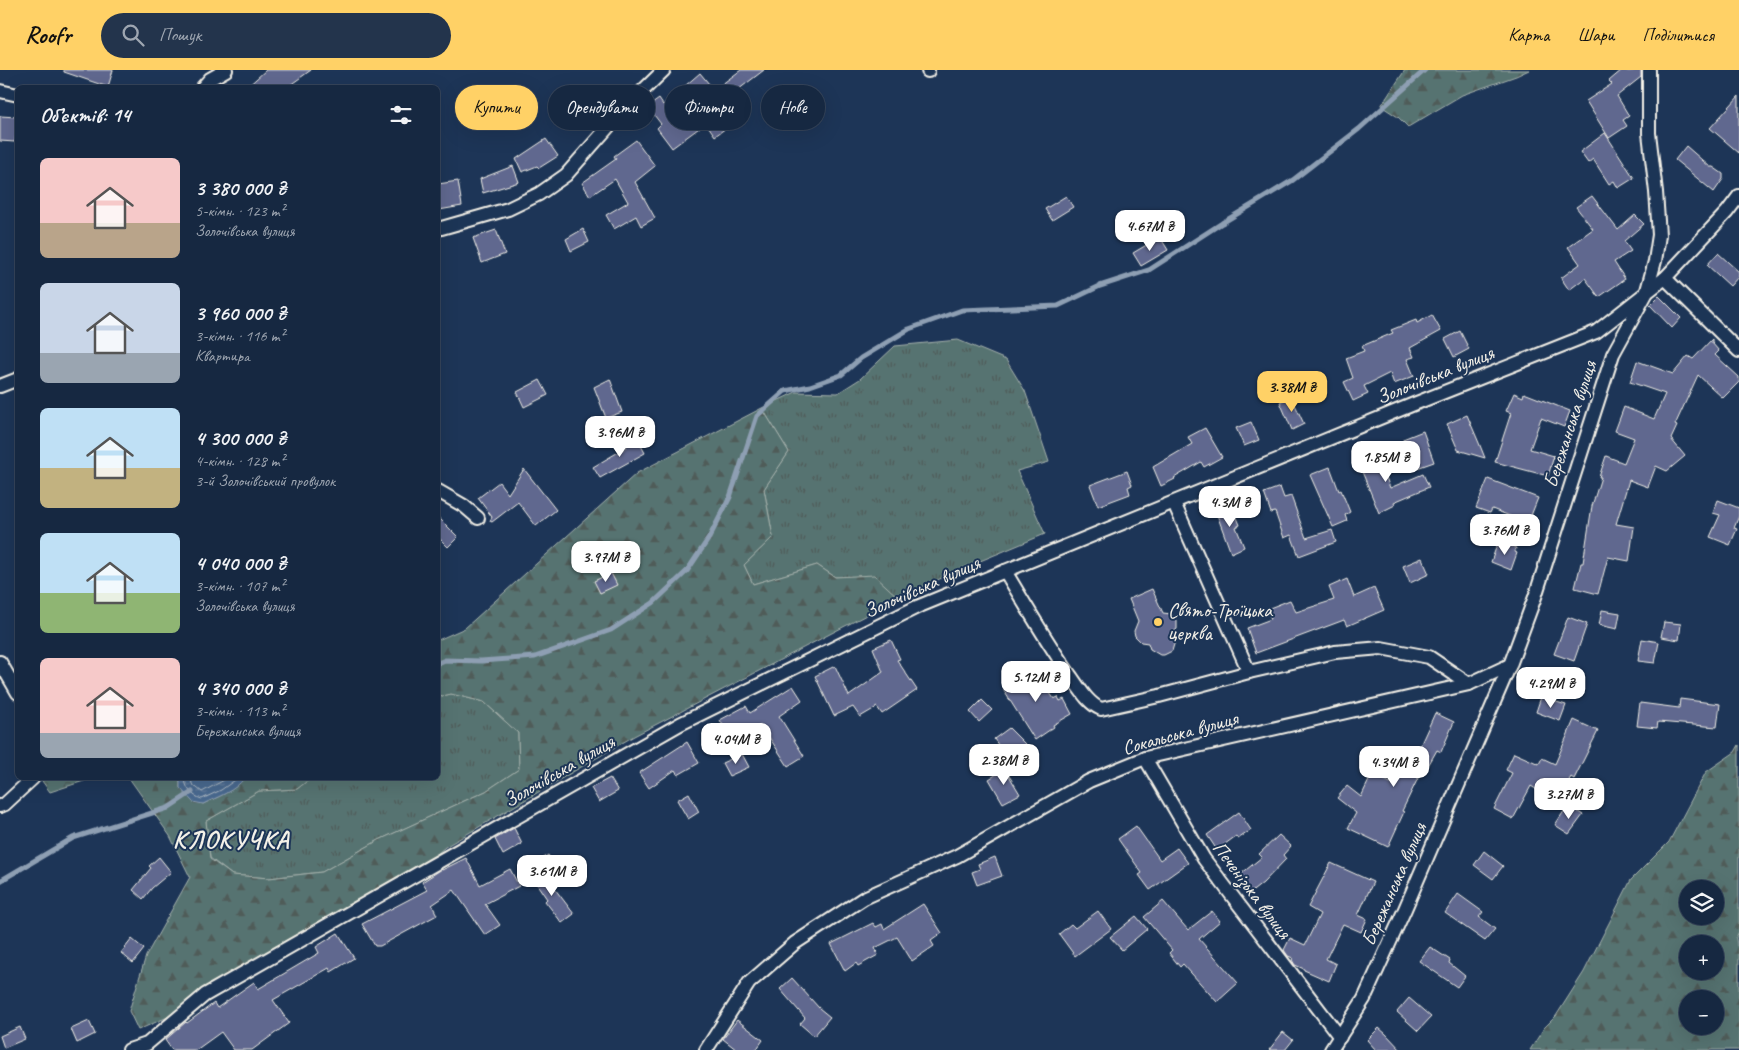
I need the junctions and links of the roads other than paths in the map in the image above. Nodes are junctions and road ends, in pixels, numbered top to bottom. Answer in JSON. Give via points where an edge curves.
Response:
{"nodes":[{"id":1,"x":226,"y":70,"type":"edge"},
{"id":2,"x":664,"y":70,"type":"edge"},
{"id":3,"x":1649,"y":70,"type":"edge"},
{"id":4,"x":204,"y":85,"type":"edge"},
{"id":5,"x":0,"y":92,"type":"edge"},
{"id":6,"x":15,"y":94,"type":"edge"},
{"id":7,"x":1739,"y":196,"type":"edge"},
{"id":8,"x":440,"y":229,"type":"edge"},
{"id":9,"x":1665,"y":278,"type":"junction"},
{"id":10,"x":1646,"y":294,"type":"junction"},
{"id":11,"x":1739,"y":351,"type":"edge"},
{"id":12,"x":15,"y":380,"type":"edge"},
{"id":13,"x":0,"y":386,"type":"edge"},
{"id":14,"x":440,"y":492,"type":"edge"},
{"id":15,"x":1174,"y":503,"type":"junction"},
{"id":16,"x":478,"y":518,"type":"dead end"},
{"id":17,"x":1005,"y":571,"type":"junction"},
{"id":18,"x":0,"y":662,"type":"edge"},
{"id":19,"x":1510,"y":665,"type":"junction"},
{"id":20,"x":1248,"y":672,"type":"junction"},
{"id":21,"x":1469,"y":684,"type":"junction"},
{"id":22,"x":15,"y":688,"type":"edge"},
{"id":23,"x":1146,"y":758,"type":"junction"},
{"id":24,"x":31,"y":780,"type":"edge"},
{"id":25,"x":0,"y":806,"type":"edge"},
{"id":26,"x":1340,"y":1037,"type":"junction"},
{"id":27,"x":149,"y":1047,"type":"edge"},
{"id":28,"x":129,"y":1050,"type":"edge"},
{"id":29,"x":706,"y":1050,"type":"edge"},
{"id":30,"x":1331,"y":1050,"type":"edge"}],
"edges":[{"from":1,"to":4,"type":"street","via":[[210,78]]},
{"from":2,"to":8,"type":"street","via":[[624,109],[566,175],[539,194],[508,209]]},
{"from":3,"to":10,"type":"street","name":"Бережанська вулиця","via":[[1650,133],[1659,234]]},
{"from":5,"to":6,"type":"street"},
{"from":7,"to":9,"type":"street","name":"Золочівська вулиця"},
{"from":9,"to":10,"type":"street","name":"Золочівська вулиця"},
{"from":9,"to":11,"type":"street"},
{"from":10,"to":15,"type":"street","name":"Золочівська вулиця","via":[[1596,332]]},
{"from":10,"to":19,"type":"street","name":"Бережанська вулиця","via":[[1613,354]]},
{"from":12,"to":13,"type":"street"},
{"from":14,"to":16,"type":"street"},
{"from":15,"to":17,"type":"street","name":"Золочівська вулиця"},
{"from":15,"to":20,"type":"street"},
{"from":17,"to":20,"type":"street","via":[[1046,641],[1087,698],[1101,709]]},
{"from":17,"to":27,"type":"street","name":"Золочівська вулиця","via":[[916,607],[680,724],[205,995]]},
{"from":18,"to":22,"type":"street"},
{"from":19,"to":21,"type":"street","name":"Сокальська вулиця"},
{"from":19,"to":26,"type":"street","name":"Бережанська вулиця","via":[[1364,999]]},
{"from":20,"to":21,"type":"street","via":[[1335,652],[1381,648],[1429,657]]},
{"from":21,"to":23,"type":"street","name":"Сокальська вулиця"},
{"from":23,"to":26,"type":"street","name":"Печенізька вулиця","via":[[1204,859]]},
{"from":23,"to":29,"type":"street","name":"Сокальська вулиця","via":[[1089,781],[957,856],[864,898],[795,943],[749,983]]},
{"from":24,"to":25,"type":"street"},
{"from":26,"to":30,"type":"street","name":"Бережанська вулиця"},
{"from":27,"to":28,"type":"street","name":"Золочівська вулиця"}]}
